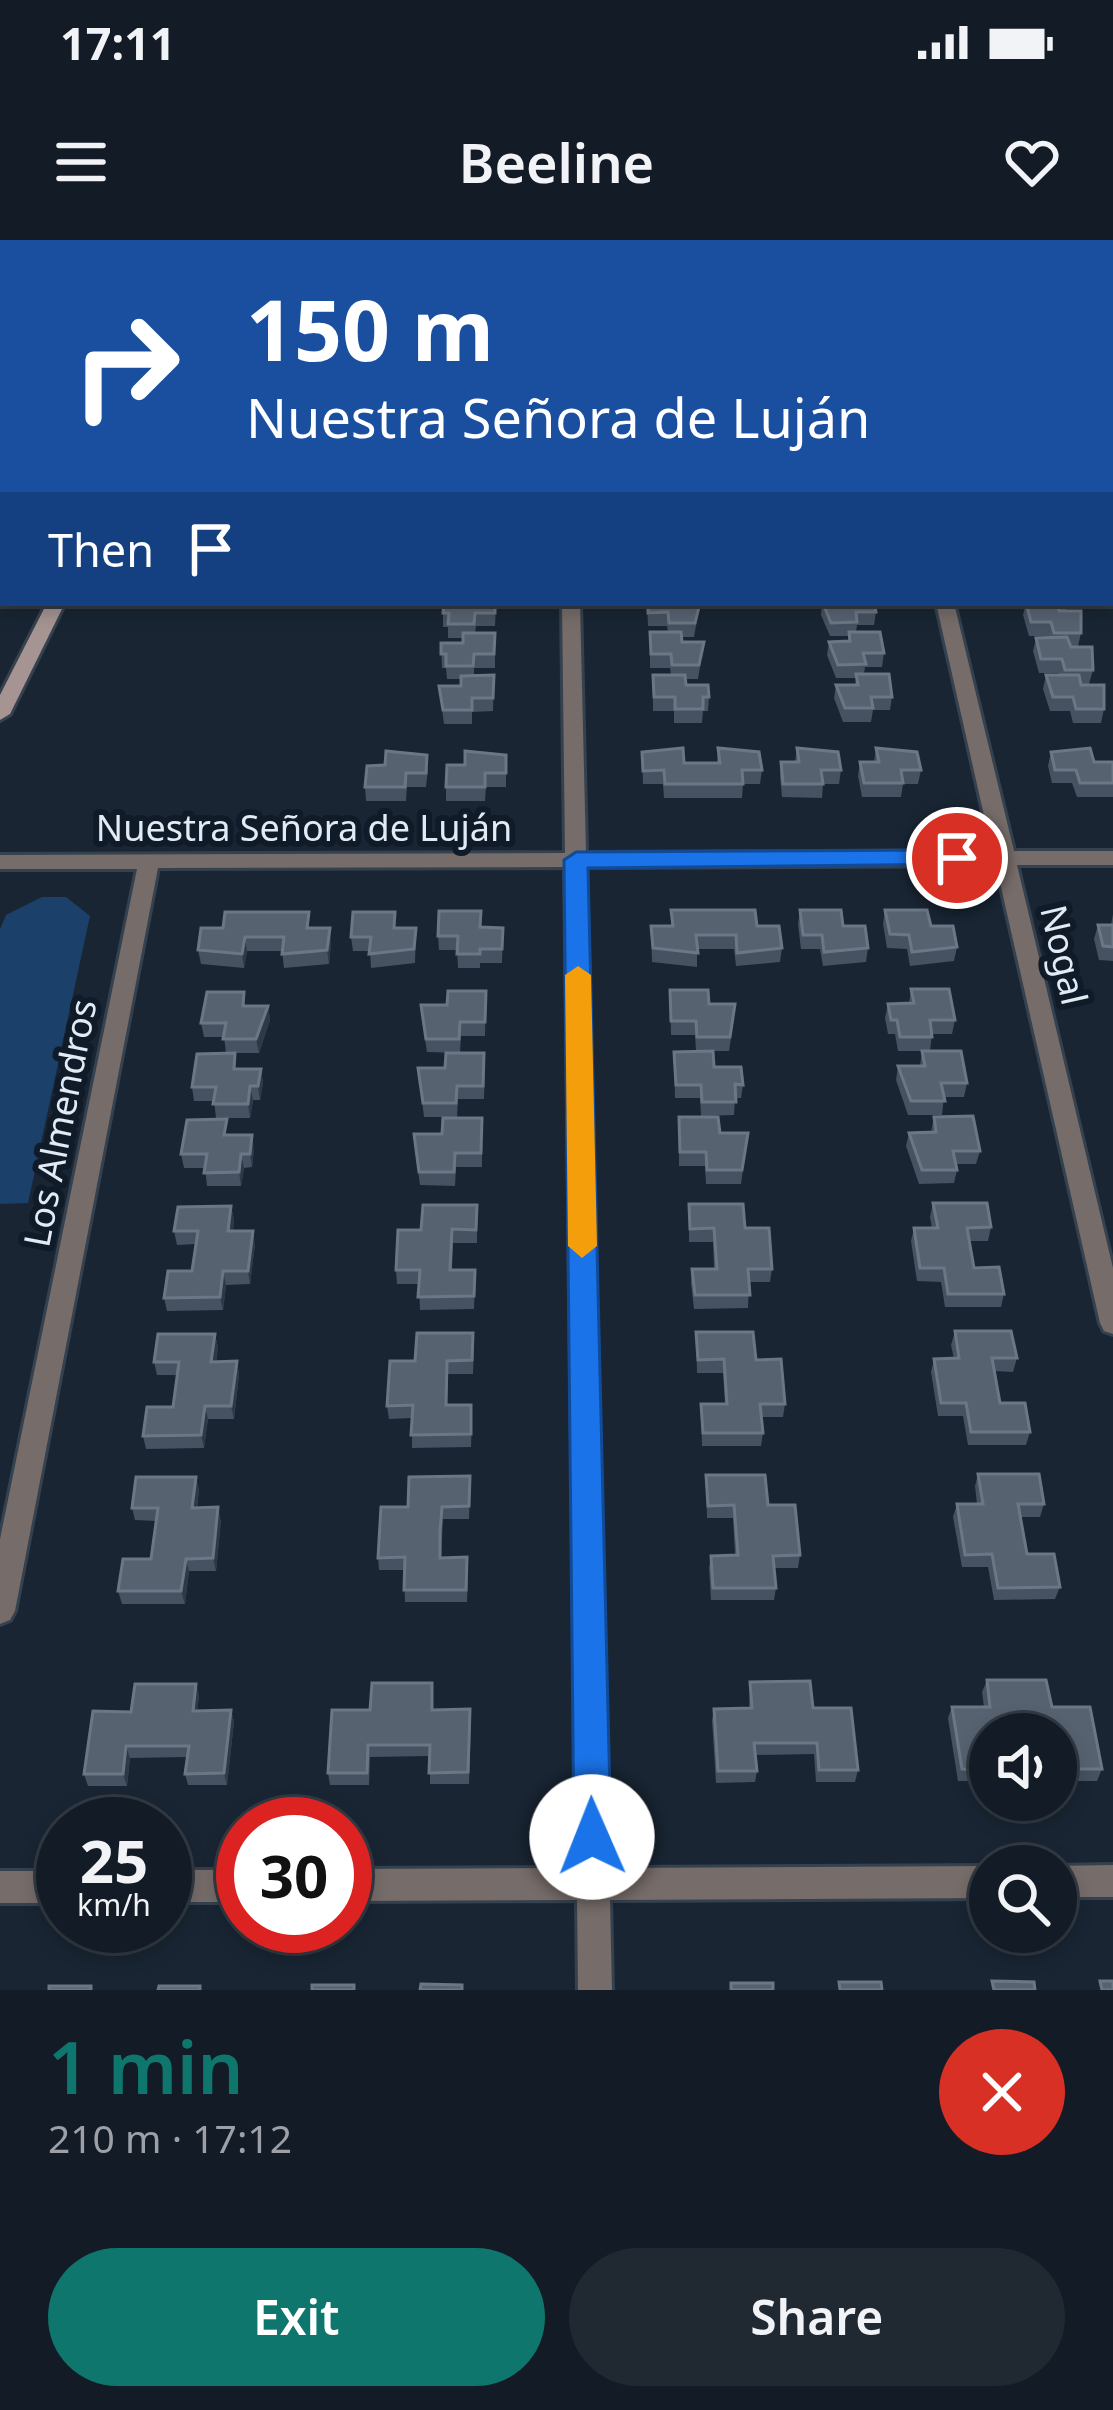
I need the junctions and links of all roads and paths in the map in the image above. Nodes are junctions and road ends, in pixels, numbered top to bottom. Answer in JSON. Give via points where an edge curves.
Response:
{"nodes":[{"id":1,"x":54,"y":606,"type":"edge"},
{"id":2,"x":571,"y":606,"type":"edge"},
{"id":3,"x":946,"y":606,"type":"edge"},
{"id":4,"x":0,"y":714,"type":"edge"},
{"id":5,"x":1004,"y":858,"type":"junction"},
{"id":6,"x":1113,"y":858,"type":"edge"},
{"id":7,"x":576,"y":860,"type":"junction"},
{"id":8,"x":149,"y":861,"type":"junction"},
{"id":9,"x":0,"y":862,"type":"edge"},
{"id":10,"x":1113,"y":1323,"type":"edge"},
{"id":11,"x":0,"y":1611,"type":"edge"},
{"id":12,"x":1077,"y":1881,"type":"edge"},
{"id":13,"x":1113,"y":1881,"type":"edge"},
{"id":14,"x":969,"y":1882,"type":"edge"},
{"id":15,"x":593,"y":1883,"type":"junction"},
{"id":16,"x":372,"y":1885,"type":"edge"},
{"id":17,"x":0,"y":1887,"type":"edge"},
{"id":18,"x":36,"y":1887,"type":"edge"},
{"id":19,"x":595,"y":1990,"type":"edge"}],
"edges":[{"from":1,"to":4,"type":"main road"},
{"from":2,"to":7,"type":"street"},
{"from":3,"to":5,"type":"street","name":"Nogal"},
{"from":5,"to":6,"type":"street","name":"Nuestra Señora de Luján"},
{"from":5,"to":7,"type":"street","name":"Nuestra Señora de Luján"},
{"from":5,"to":10,"type":"street","name":"Nogal"},
{"from":7,"to":8,"type":"street","name":"Nuestra Señora de Luján"},
{"from":7,"to":15,"type":"street"},
{"from":8,"to":9,"type":"street","name":"Nuestra Señora de Luján"},
{"from":8,"to":11,"type":"street","name":"Los Almendros"},
{"from":12,"to":13,"type":"street"},
{"from":14,"to":15,"type":"street"},
{"from":15,"to":16,"type":"street"},
{"from":15,"to":19,"type":"street"},
{"from":17,"to":18,"type":"street"}]}
